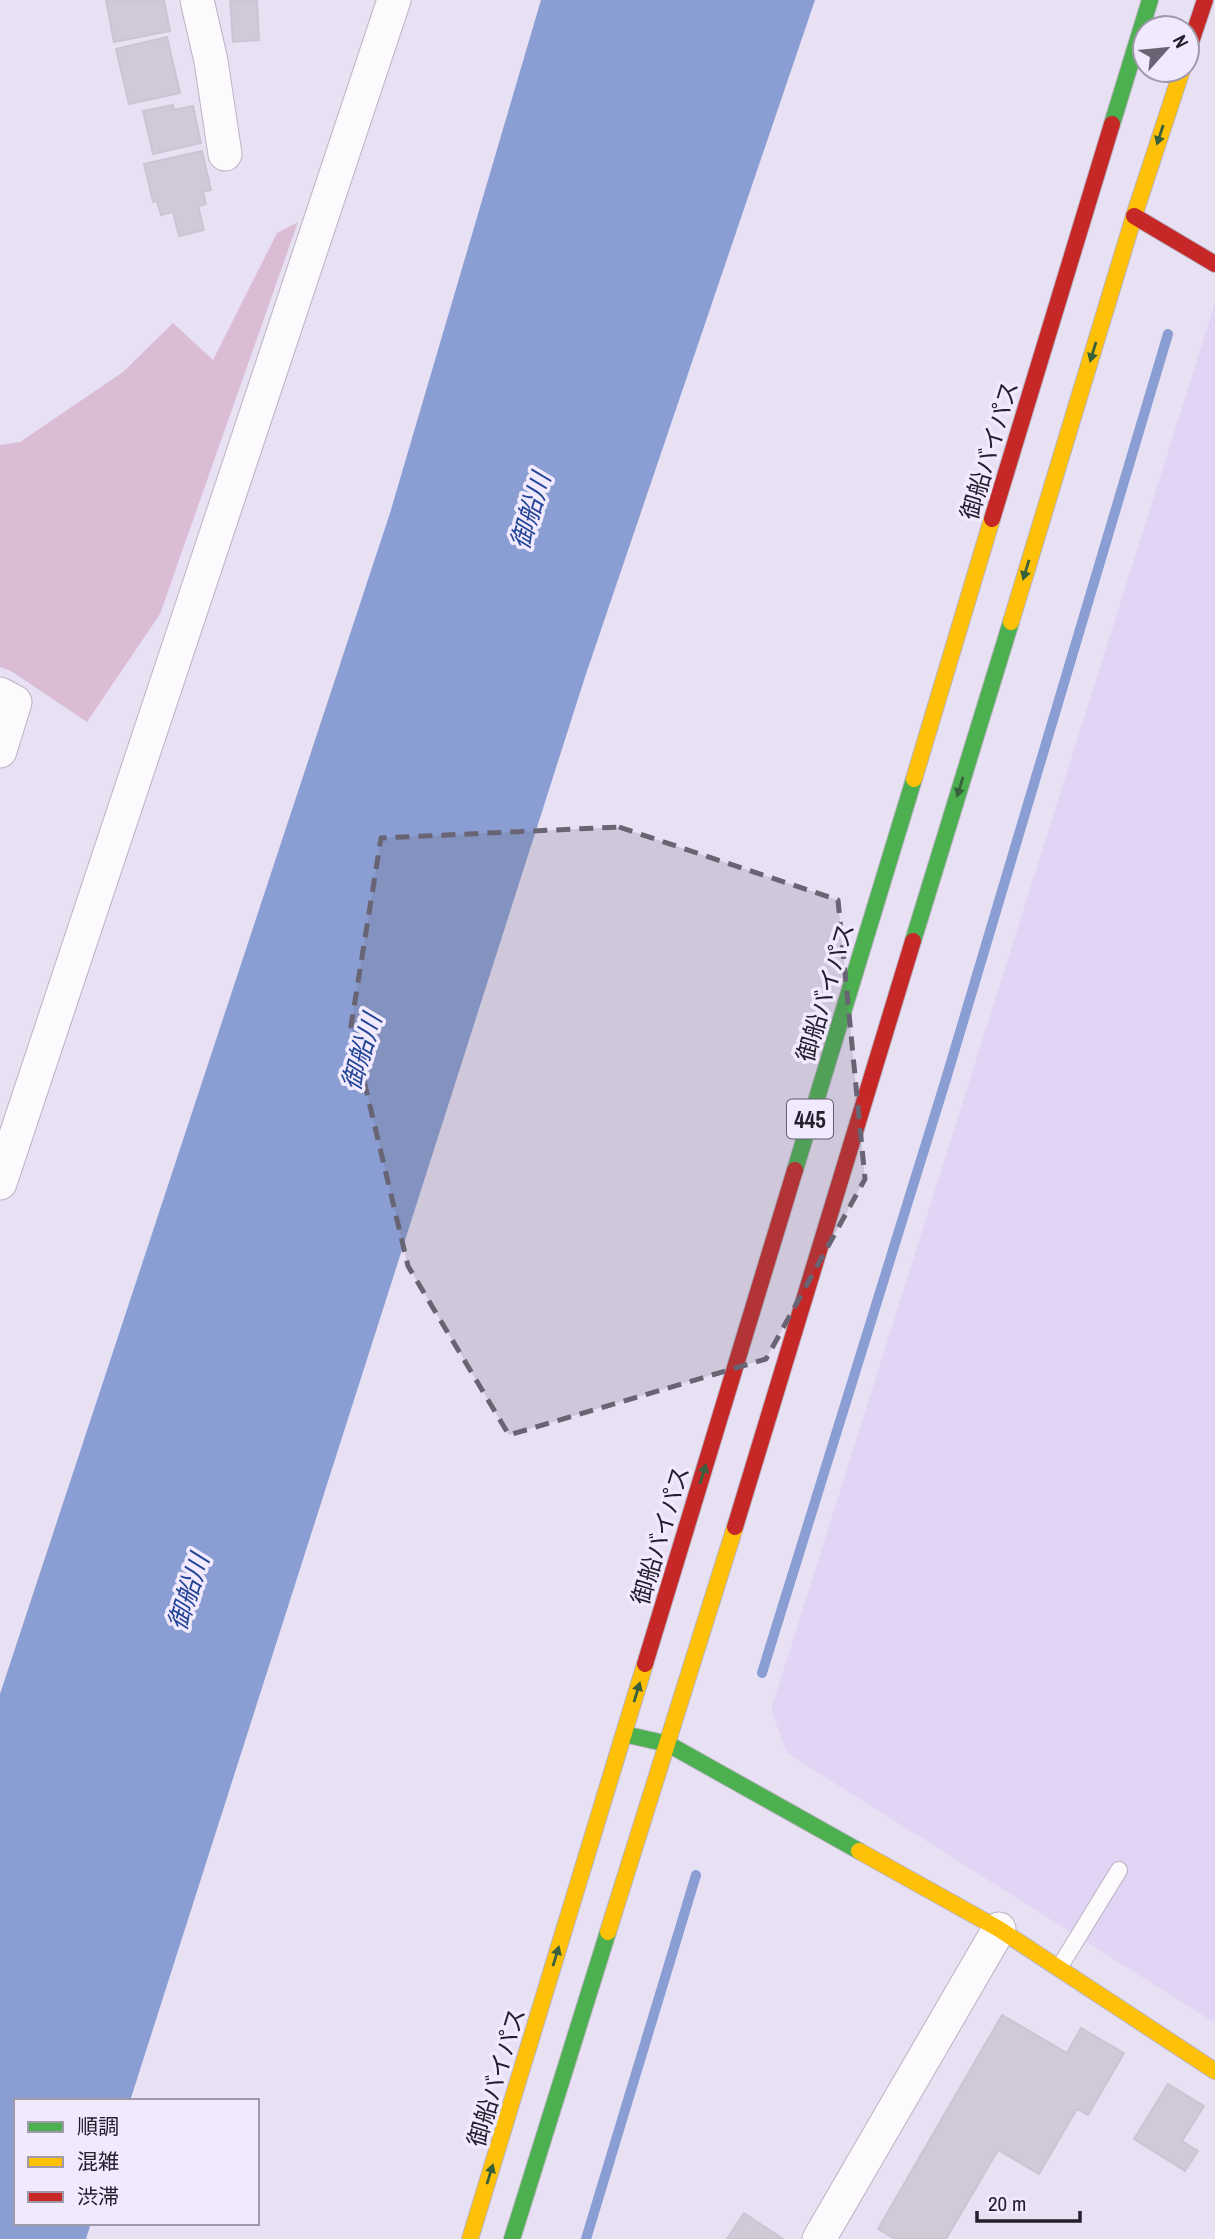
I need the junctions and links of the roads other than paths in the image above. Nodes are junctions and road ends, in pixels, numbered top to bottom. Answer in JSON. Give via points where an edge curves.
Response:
{"nodes":[{"id":1,"x":197,"y":0,"type":"edge"},
{"id":2,"x":394,"y":0,"type":"edge"},
{"id":3,"x":1150,"y":0,"type":"edge"},
{"id":4,"x":1177,"y":84,"type":"edge"},
{"id":5,"x":225,"y":154,"type":"dead end"},
{"id":6,"x":1134,"y":216,"type":"junction"},
{"id":7,"x":1215,"y":264,"type":"edge"},
{"id":8,"x":0,"y":694,"type":"edge"},
{"id":9,"x":0,"y":751,"type":"edge"},
{"id":10,"x":0,"y":1183,"type":"edge"},
{"id":11,"x":624,"y":1734,"type":"junction"},
{"id":12,"x":668,"y":1744,"type":"junction"},
{"id":13,"x":1119,"y":1870,"type":"dead end"},
{"id":14,"x":999,"y":1929,"type":"junction"},
{"id":15,"x":1059,"y":1968,"type":"junction"},
{"id":16,"x":1215,"y":2071,"type":"edge"},
{"id":17,"x":470,"y":2239,"type":"edge"},
{"id":18,"x":512,"y":2239,"type":"edge"},
{"id":19,"x":819,"y":2239,"type":"edge"}],
"edges":[{"from":1,"to":5,"type":"street"},
{"from":2,"to":10,"type":"street"},
{"from":11,"to":3,"type":"main road","name":"御船バイパス","number":"445","one_way":true},
{"from":4,"to":6,"type":"main road","number":"445","one_way":true},
{"from":6,"to":7,"type":"main road"},
{"from":6,"to":12,"type":"main road","number":"445","one_way":true},
{"from":8,"to":9,"type":"street","via":[[15,702]]},
{"from":11,"to":12,"type":"main road"},
{"from":17,"to":11,"type":"main road","name":"御船バイパス","number":"445","one_way":true},
{"from":12,"to":14,"type":"main road"},
{"from":12,"to":18,"type":"main road","number":"445"},
{"from":13,"to":15,"type":"lane"},
{"from":14,"to":15,"type":"main road"},
{"from":14,"to":19,"type":"street"},
{"from":15,"to":16,"type":"main road"}]}
